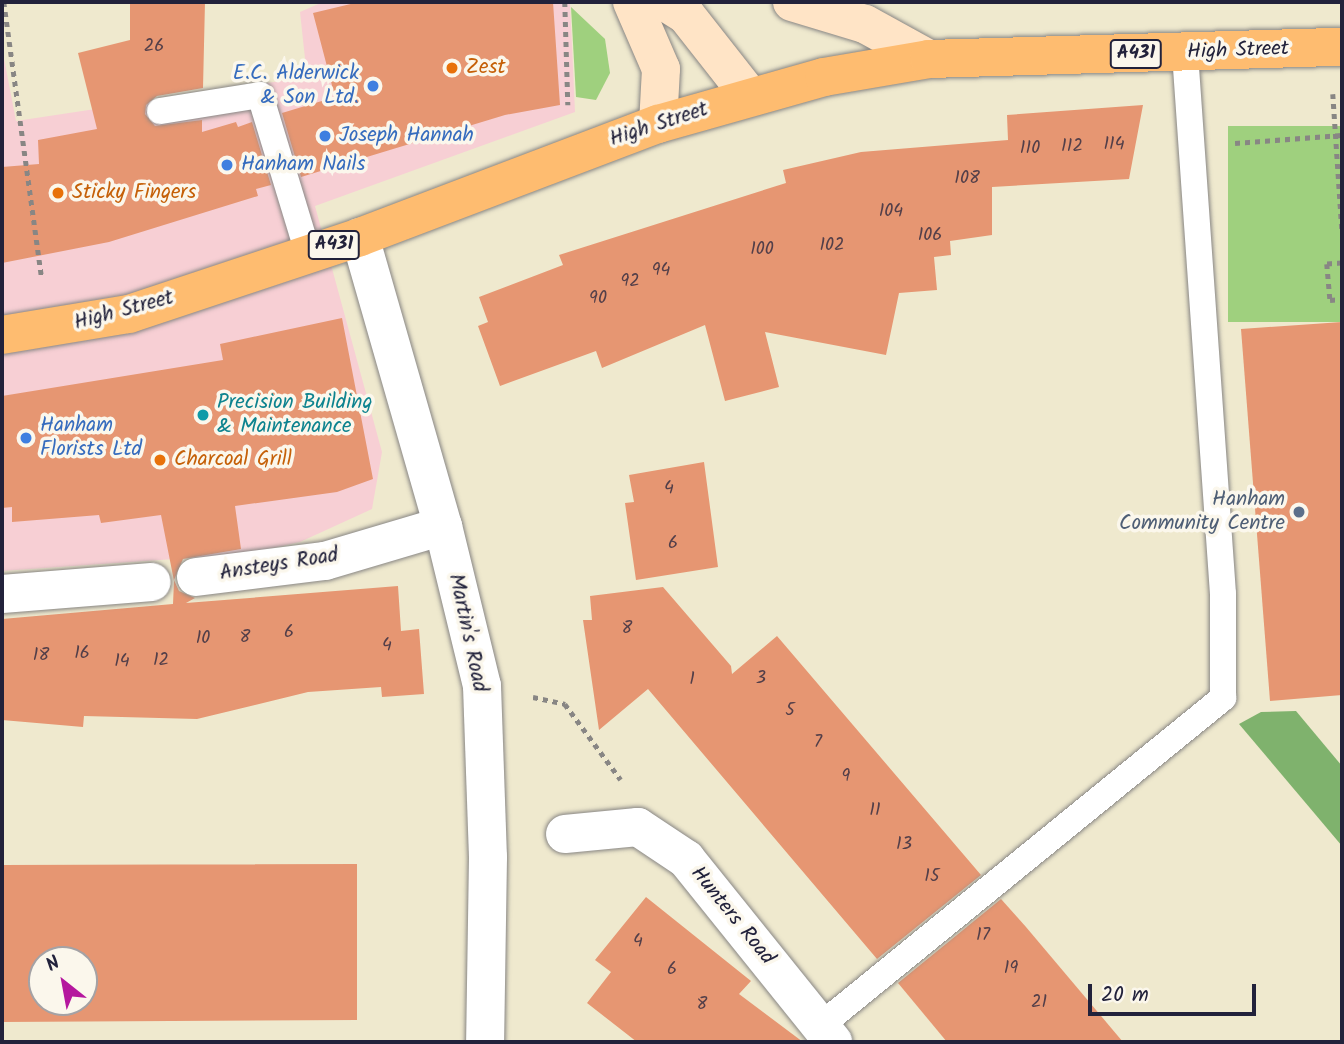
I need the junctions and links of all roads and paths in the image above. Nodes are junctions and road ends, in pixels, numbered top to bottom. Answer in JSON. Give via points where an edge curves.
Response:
{"nodes":[{"id":1,"x":4,"y":2,"type":"edge"},
{"id":2,"x":565,"y":2,"type":"edge"},
{"id":3,"x":632,"y":2,"type":"edge"},
{"id":4,"x":665,"y":2,"type":"edge"},
{"id":5,"x":792,"y":2,"type":"edge"},
{"id":6,"x":1336,"y":48,"type":"edge"},
{"id":7,"x":1185,"y":53,"type":"junction"},
{"id":8,"x":929,"y":59,"type":"junction"},
{"id":9,"x":749,"y":95,"type":"junction"},
{"id":10,"x":160,"y":111,"type":"dead end"},
{"id":11,"x":658,"y":124,"type":"junction"},
{"id":12,"x":1339,"y":136,"type":"edge"},
{"id":13,"x":1235,"y":143,"type":"dead end"},
{"id":14,"x":569,"y":155,"type":"junction"},
{"id":15,"x":1342,"y":231,"type":"edge"},
{"id":16,"x":360,"y":237,"type":"junction"},
{"id":17,"x":308,"y":253,"type":"junction"},
{"id":18,"x":1342,"y":263,"type":"edge"},
{"id":19,"x":1342,"y":299,"type":"edge"},
{"id":20,"x":48,"y":330,"type":"junction"},
{"id":21,"x":2,"y":335,"type":"edge"},
{"id":22,"x":443,"y":526,"type":"junction"},
{"id":23,"x":196,"y":577,"type":"dead end"},
{"id":24,"x":152,"y":582,"type":"dead end"},
{"id":25,"x":2,"y":594,"type":"edge"},
{"id":26,"x":482,"y":686,"type":"junction"},
{"id":27,"x":638,"y":827,"type":"junction"},
{"id":28,"x":565,"y":834,"type":"dead end"},
{"id":29,"x":827,"y":1034,"type":"edge"},
{"id":30,"x":485,"y":1042,"type":"edge"}],
"edges":[{"from":1,"to":20,"type":"path"},
{"from":2,"to":14,"type":"path"},
{"from":3,"to":11,"type":"main road","via":[[661,69]]},
{"from":4,"to":9,"type":"main road","via":[[686,15]]},
{"from":5,"to":8,"type":"main road","via":[[865,24]]},
{"from":6,"to":7,"type":"main road","name":"High Street","number":"A431"},
{"from":6,"to":12,"type":"path"},
{"from":7,"to":8,"type":"main road","name":"High Street","number":"A431"},
{"from":7,"to":29,"type":"lane","via":[[1223,594],[1223,698]]},
{"from":8,"to":9,"type":"main road","name":"High Street","number":"A431"},
{"from":9,"to":11,"type":"main road","name":"High Street","number":"A431"},
{"from":10,"to":17,"type":"lane","via":[[260,95]]},
{"from":11,"to":14,"type":"main road","name":"High Street","number":"A431"},
{"from":12,"to":13,"type":"path"},
{"from":12,"to":15,"type":"path"},
{"from":14,"to":16,"type":"main road","name":"High Street","number":"A431"},
{"from":16,"to":17,"type":"main road","name":"High Street","number":"A431"},
{"from":16,"to":22,"type":"street","name":"Martin's Road"},
{"from":17,"to":20,"type":"main road","name":"High Street","number":"A431","via":[[129,314]]},
{"from":18,"to":19,"type":"path","via":[[1327,264],[1330,300]]},
{"from":20,"to":21,"type":"main road","name":"High Street","number":"A431"},
{"from":22,"to":23,"type":"street","name":"Ansteys Road","via":[[325,561]]},
{"from":22,"to":26,"type":"street","name":"Martin's Road"},
{"from":24,"to":25,"type":"street"},
{"from":26,"to":27,"type":"path","via":[[565,704],[620,778]]},
{"from":26,"to":30,"type":"street","name":"Martin's Road","via":[[488,857]]},
{"from":27,"to":28,"type":"street"},
{"from":27,"to":29,"type":"street","name":"Hunters Road","via":[[686,859]]}]}
